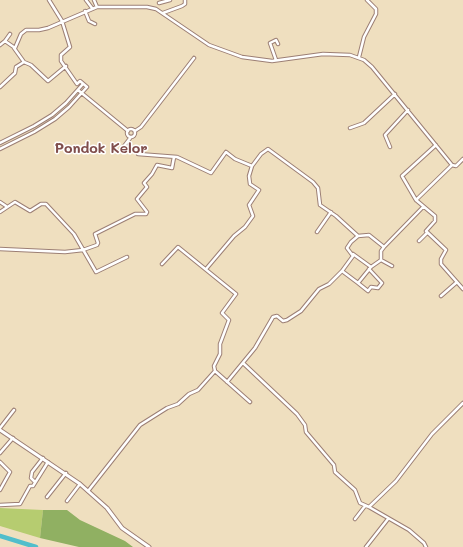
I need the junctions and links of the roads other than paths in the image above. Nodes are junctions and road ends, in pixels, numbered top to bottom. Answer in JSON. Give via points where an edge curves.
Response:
{"nodes":[{"id":1,"x":49,"y":0,"type":"edge"},
{"id":2,"x":86,"y":0,"type":"edge"},
{"id":3,"x":94,"y":0,"type":"edge"},
{"id":4,"x":170,"y":0,"type":"edge"},
{"id":5,"x":185,"y":0,"type":"edge"},
{"id":6,"x":367,"y":0,"type":"edge"},
{"id":7,"x":159,"y":3,"type":"dead end"},
{"id":8,"x":97,"y":7,"type":"junction"},
{"id":9,"x":92,"y":8,"type":"junction"},
{"id":10,"x":85,"y":11,"type":"junction"},
{"id":11,"x":163,"y":14,"type":"junction"},
{"id":12,"x":62,"y":21,"type":"junction"},
{"id":13,"x":94,"y":24,"type":"dead end"},
{"id":14,"x":10,"y":34,"type":"dead end"},
{"id":15,"x":5,"y":41,"type":"junction"},
{"id":16,"x":278,"y":44,"type":"dead end"},
{"id":17,"x":0,"y":45,"type":"edge"},
{"id":18,"x":14,"y":48,"type":"junction"},
{"id":19,"x":359,"y":57,"type":"junction"},
{"id":20,"x":194,"y":58,"type":"dead end"},
{"id":21,"x":276,"y":60,"type":"junction"},
{"id":22,"x":24,"y":62,"type":"junction"},
{"id":23,"x":66,"y":66,"type":"junction"},
{"id":24,"x":83,"y":84,"type":"junction"},
{"id":25,"x":0,"y":87,"type":"edge"},
{"id":26,"x":78,"y":90,"type":"junction"},
{"id":27,"x":81,"y":94,"type":"junction"},
{"id":28,"x":395,"y":94,"type":"junction"},
{"id":29,"x":408,"y":110,"type":"junction"},
{"id":30,"x":31,"y":128,"type":"junction"},
{"id":31,"x":350,"y":128,"type":"dead end"},
{"id":32,"x":128,"y":131,"type":"junction"},
{"id":33,"x":135,"y":131,"type":"junction"},
{"id":34,"x":34,"y":132,"type":"junction"},
{"id":35,"x":130,"y":137,"type":"junction"},
{"id":36,"x":0,"y":144,"type":"edge"},
{"id":37,"x":436,"y":145,"type":"junction"},
{"id":38,"x":390,"y":147,"type":"dead end"},
{"id":39,"x":0,"y":149,"type":"edge"},
{"id":40,"x":120,"y":150,"type":"dead end"},
{"id":41,"x":138,"y":154,"type":"dead end"},
{"id":42,"x":174,"y":157,"type":"junction"},
{"id":43,"x":463,"y":159,"type":"edge"},
{"id":44,"x":452,"y":165,"type":"junction"},
{"id":45,"x":252,"y":166,"type":"junction"},
{"id":46,"x":400,"y":172,"type":"dead end"},
{"id":47,"x":402,"y":176,"type":"junction"},
{"id":48,"x":416,"y":200,"type":"junction"},
{"id":49,"x":0,"y":202,"type":"edge"},
{"id":50,"x":6,"y":206,"type":"junction"},
{"id":51,"x":423,"y":207,"type":"junction"},
{"id":52,"x":0,"y":212,"type":"edge"},
{"id":53,"x":331,"y":212,"type":"junction"},
{"id":54,"x":317,"y":232,"type":"dead end"},
{"id":55,"x":427,"y":233,"type":"junction"},
{"id":56,"x":358,"y":236,"type":"junction"},
{"id":57,"x":419,"y":241,"type":"dead end"},
{"id":58,"x":384,"y":247,"type":"junction"},
{"id":59,"x":0,"y":250,"type":"edge"},
{"id":60,"x":83,"y":250,"type":"junction"},
{"id":61,"x":353,"y":254,"type":"junction"},
{"id":62,"x":127,"y":257,"type":"dead end"},
{"id":63,"x":381,"y":260,"type":"junction"},
{"id":64,"x":162,"y":264,"type":"dead end"},
{"id":65,"x":392,"y":266,"type":"dead end"},
{"id":66,"x":370,"y":268,"type":"junction"},
{"id":67,"x":206,"y":269,"type":"junction"},
{"id":68,"x":342,"y":271,"type":"junction"},
{"id":69,"x":457,"y":282,"type":"junction"},
{"id":70,"x":358,"y":283,"type":"junction"},
{"id":71,"x":463,"y":290,"type":"edge"},
{"id":72,"x":442,"y":296,"type":"dead end"},
{"id":73,"x":243,"y":363,"type":"junction"},
{"id":74,"x":215,"y":372,"type":"junction"},
{"id":75,"x":227,"y":382,"type":"junction"},
{"id":76,"x":250,"y":402,"type":"dead end"},
{"id":77,"x":463,"y":403,"type":"edge"},
{"id":78,"x":14,"y":410,"type":"dead end"},
{"id":79,"x":2,"y":422,"type":"edge"},
{"id":80,"x":0,"y":429,"type":"edge"},
{"id":81,"x":13,"y":437,"type":"junction"},
{"id":82,"x":0,"y":453,"type":"edge"},
{"id":83,"x":43,"y":458,"type":"junction"},
{"id":84,"x":0,"y":462,"type":"edge"},
{"id":85,"x":49,"y":462,"type":"junction"},
{"id":86,"x":66,"y":473,"type":"junction"},
{"id":87,"x":35,"y":482,"type":"junction"},
{"id":88,"x":80,"y":484,"type":"junction"},
{"id":89,"x":90,"y":488,"type":"junction"},
{"id":90,"x":0,"y":490,"type":"edge"},
{"id":91,"x":47,"y":497,"type":"dead end"},
{"id":92,"x":67,"y":501,"type":"dead end"},
{"id":93,"x":0,"y":505,"type":"edge"},
{"id":94,"x":365,"y":506,"type":"junction"},
{"id":95,"x":369,"y":507,"type":"junction"},
{"id":96,"x":356,"y":519,"type":"dead end"},
{"id":97,"x":388,"y":519,"type":"junction"},
{"id":98,"x":149,"y":547,"type":"edge"},
{"id":99,"x":366,"y":547,"type":"edge"},
{"id":100,"x":426,"y":547,"type":"edge"}],
"edges":[{"from":1,"to":12,"type":"street"},
{"from":2,"to":9,"type":"street"},
{"from":3,"to":8,"type":"street"},
{"from":4,"to":7,"type":"street"},
{"from":5,"to":11,"type":"street","via":[[182,6]]},
{"from":6,"to":19,"type":"street","via":[[376,9],[376,14],[364,37]]},
{"from":8,"to":9,"type":"street"},
{"from":8,"to":11,"type":"street","via":[[147,6]]},
{"from":9,"to":10,"type":"street"},
{"from":10,"to":12,"type":"street"},
{"from":10,"to":13,"type":"street","via":[[89,21]]},
{"from":11,"to":21,"type":"street","via":[[217,48],[254,60]]},
{"from":12,"to":18,"type":"street","via":[[39,30],[26,30]]},
{"from":12,"to":23,"type":"street","via":[[70,47],[61,56],[61,61]]},
{"from":14,"to":15,"type":"street"},
{"from":15,"to":17,"type":"street"},
{"from":15,"to":18,"type":"street"},
{"from":16,"to":21,"type":"street","via":[[276,40],[270,43]]},
{"from":18,"to":22,"type":"street"},
{"from":19,"to":21,"type":"street","via":[[323,54]]},
{"from":19,"to":28,"type":"street","via":[[370,65]]},
{"from":20,"to":33,"type":"street","via":[[141,127]]},
{"from":22,"to":23,"type":"street","via":[[48,81]]},
{"from":22,"to":25,"type":"street","via":[[16,67],[15,73]]},
{"from":23,"to":24,"type":"street","via":[[77,84],[80,81]]},
{"from":24,"to":26,"type":"street"},
{"from":24,"to":27,"type":"street","via":[[88,87]]},
{"from":26,"to":27,"type":"street"},
{"from":26,"to":30,"type":"street","via":[[52,115]]},
{"from":27,"to":32,"type":"street"},
{"from":27,"to":34,"type":"street","via":[[55,119]]},
{"from":28,"to":29,"type":"street"},
{"from":28,"to":31,"type":"street","via":[[364,123]]},
{"from":29,"to":37,"type":"street"},
{"from":29,"to":38,"type":"street","via":[[385,135]]},
{"from":30,"to":34,"type":"street"},
{"from":30,"to":36,"type":"street"},
{"from":32,"to":33,"type":"street"},
{"from":32,"to":35,"type":"street"},
{"from":33,"to":35,"type":"street"},
{"from":34,"to":39,"type":"street"},
{"from":35,"to":40,"type":"street"},
{"from":37,"to":44,"type":"street"},
{"from":37,"to":47,"type":"street"},
{"from":41,"to":42,"type":"street"},
{"from":42,"to":45,"type":"street","via":[[211,173],[226,152]]},
{"from":42,"to":60,"type":"street","via":[[172,168],[157,165],[144,183],[147,187],[137,199],[146,214],[135,214],[102,230],[94,236],[98,244]]},
{"from":43,"to":44,"type":"street","via":[[456,166]]},
{"from":44,"to":48,"type":"street"},
{"from":45,"to":53,"type":"street","via":[[265,150],[270,150],[313,182],[318,188],[320,205]]},
{"from":45,"to":67,"type":"street","via":[[249,182],[259,190],[249,205],[253,216]]},
{"from":46,"to":47,"type":"street"},
{"from":47,"to":48,"type":"street"},
{"from":48,"to":51,"type":"street"},
{"from":49,"to":50,"type":"street"},
{"from":50,"to":52,"type":"street"},
{"from":50,"to":60,"type":"street","via":[[15,202],[30,211],[41,204],[46,204],[74,234]]},
{"from":51,"to":55,"type":"street","via":[[436,218],[426,230]]},
{"from":51,"to":58,"type":"street"},
{"from":53,"to":54,"type":"street"},
{"from":53,"to":56,"type":"street"},
{"from":55,"to":57,"type":"street"},
{"from":55,"to":69,"type":"street","via":[[446,250],[441,264]]},
{"from":56,"to":58,"type":"street","via":[[369,235]]},
{"from":56,"to":61,"type":"street","via":[[347,248]]},
{"from":58,"to":63,"type":"street","via":[[381,251]]},
{"from":59,"to":60,"type":"street"},
{"from":60,"to":62,"type":"street","via":[[96,272]]},
{"from":61,"to":66,"type":"street"},
{"from":61,"to":68,"type":"street"},
{"from":63,"to":65,"type":"street"},
{"from":63,"to":66,"type":"street"},
{"from":64,"to":67,"type":"street","via":[[178,246]]},
{"from":66,"to":70,"type":"street"},
{"from":66,"to":70,"type":"street","via":[[382,282],[378,288],[371,287],[368,291]]},
{"from":67,"to":74,"type":"street","via":[[236,294],[222,313],[229,320],[214,366]]},
{"from":68,"to":70,"type":"street"},
{"from":68,"to":73,"type":"street","via":[[301,311],[283,321],[277,316],[273,317]]},
{"from":69,"to":71,"type":"street"},
{"from":69,"to":72,"type":"street"},
{"from":73,"to":75,"type":"street"},
{"from":73,"to":94,"type":"street","via":[[297,414],[306,425],[306,432],[334,465],[335,472],[356,490],[359,502]]},
{"from":74,"to":75,"type":"street"},
{"from":74,"to":89,"type":"street","via":[[198,390],[139,427]]},
{"from":75,"to":76,"type":"street"},
{"from":77,"to":95,"type":"street","via":[[432,434],[396,481]]},
{"from":78,"to":79,"type":"street"},
{"from":79,"to":80,"type":"street"},
{"from":80,"to":81,"type":"street"},
{"from":81,"to":82,"type":"street"},
{"from":81,"to":83,"type":"street"},
{"from":83,"to":85,"type":"street"},
{"from":83,"to":87,"type":"street","via":[[32,472],[31,478]]},
{"from":84,"to":90,"type":"street","via":[[10,472]]},
{"from":85,"to":86,"type":"street"},
{"from":85,"to":87,"type":"street"},
{"from":86,"to":88,"type":"street"},
{"from":86,"to":91,"type":"street"},
{"from":87,"to":93,"type":"street","via":[[19,504]]},
{"from":88,"to":89,"type":"street"},
{"from":88,"to":92,"type":"street"},
{"from":89,"to":98,"type":"street","via":[[126,531]]},
{"from":94,"to":95,"type":"street"},
{"from":94,"to":96,"type":"street"},
{"from":95,"to":97,"type":"street"},
{"from":97,"to":99,"type":"street"},
{"from":97,"to":100,"type":"street","via":[[413,533]]}]}
